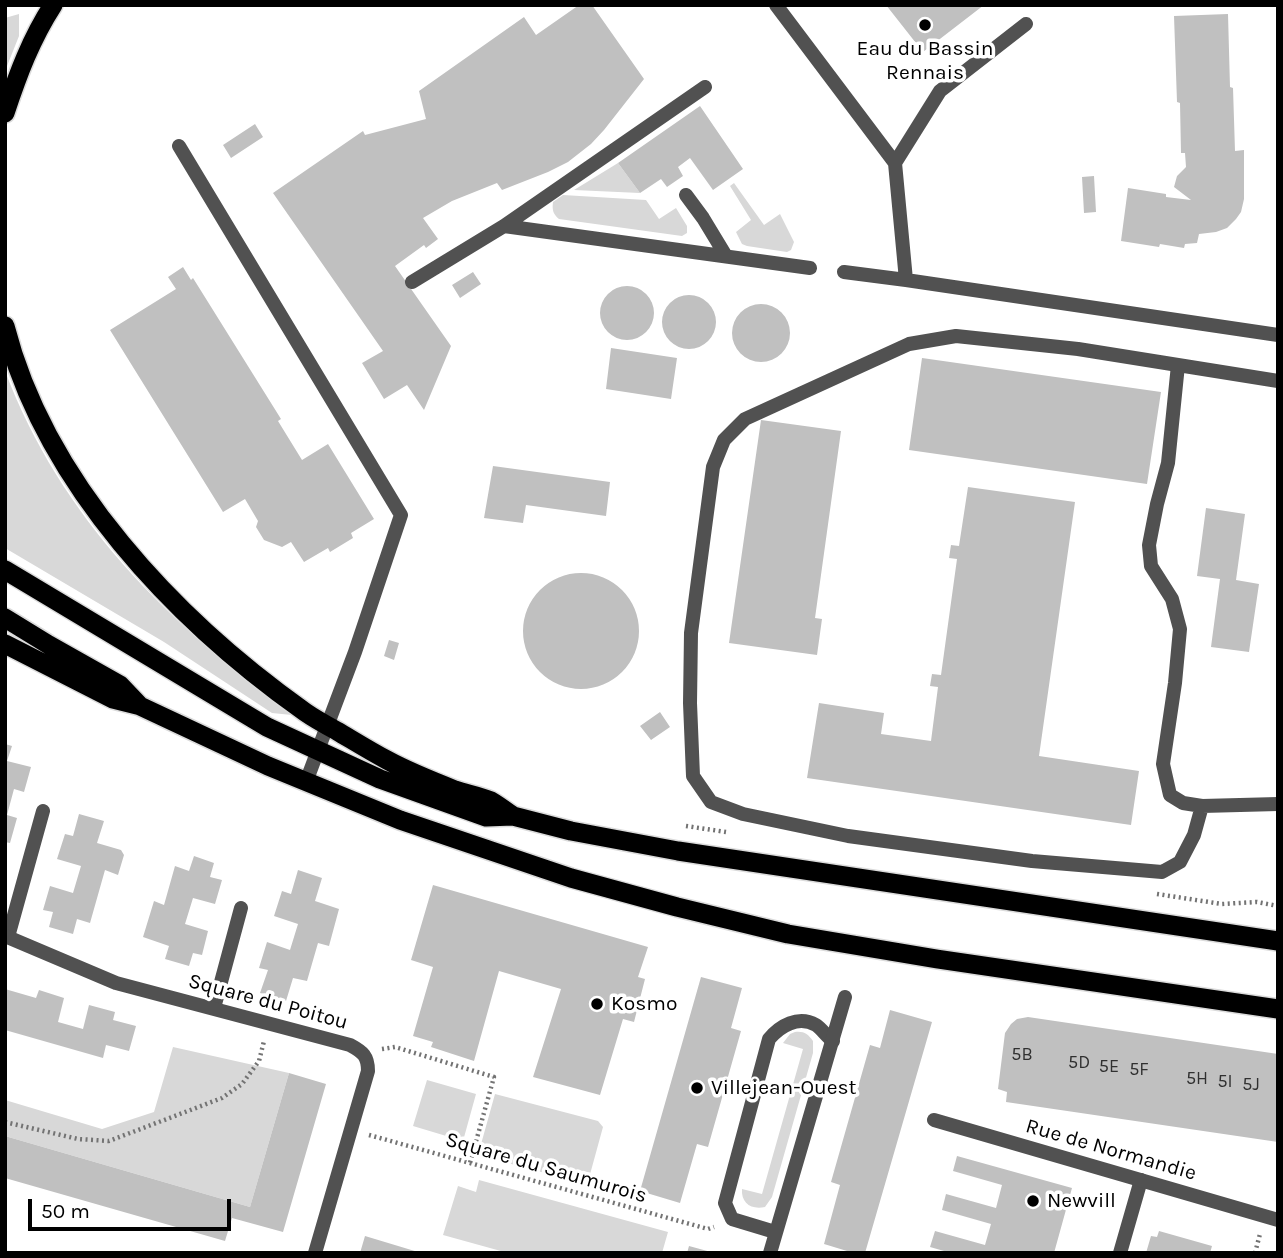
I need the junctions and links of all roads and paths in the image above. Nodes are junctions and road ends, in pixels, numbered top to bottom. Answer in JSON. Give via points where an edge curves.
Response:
{"nodes":[{"id":1,"x":53,"y":5,"type":"edge"},
{"id":2,"x":776,"y":5,"type":"edge"},
{"id":3,"x":1026,"y":24,"type":"dead end"},
{"id":4,"x":705,"y":87,"type":"dead end"},
{"id":5,"x":5,"y":113,"type":"edge"},
{"id":6,"x":179,"y":146,"type":"dead end"},
{"id":7,"x":895,"y":163,"type":"junction"},
{"id":8,"x":687,"y":195,"type":"dead end"},
{"id":9,"x":504,"y":226,"type":"junction"},
{"id":10,"x":726,"y":256,"type":"junction"},
{"id":11,"x":810,"y":268,"type":"dead end"},
{"id":12,"x":844,"y":272,"type":"dead end"},
{"id":13,"x":906,"y":280,"type":"junction"},
{"id":14,"x":412,"y":282,"type":"dead end"},
{"id":15,"x":5,"y":326,"type":"edge"},
{"id":16,"x":1278,"y":334,"type":"edge"},
{"id":17,"x":1178,"y":365,"type":"junction"},
{"id":18,"x":1278,"y":381,"type":"edge"},
{"id":19,"x":5,"y":570,"type":"edge"},
{"id":20,"x":5,"y":618,"type":"edge"},
{"id":21,"x":5,"y":644,"type":"edge"},
{"id":22,"x":140,"y":706,"type":"junction"},
{"id":23,"x":327,"y":726,"type":"junction"},
{"id":24,"x":317,"y":751,"type":"junction"},
{"id":25,"x":306,"y":782,"type":"junction"},
{"id":26,"x":1278,"y":804,"type":"edge"},
{"id":27,"x":1202,"y":806,"type":"junction"},
{"id":28,"x":43,"y":811,"type":"dead end"},
{"id":29,"x":513,"y":816,"type":"junction"},
{"id":30,"x":1257,"y":902,"type":"dead end"},
{"id":31,"x":1278,"y":906,"type":"edge"},
{"id":32,"x":242,"y":908,"type":"dead end"},
{"id":33,"x":1278,"y":927,"type":"edge"},
{"id":34,"x":7,"y":936,"type":"edge"},
{"id":35,"x":1269,"y":939,"type":"edge"},
{"id":36,"x":845,"y":997,"type":"dead end"},
{"id":37,"x":214,"y":1008,"type":"junction"},
{"id":38,"x":1278,"y":1009,"type":"edge"},
{"id":39,"x":269,"y":1023,"type":"junction"},
{"id":40,"x":833,"y":1041,"type":"junction"},
{"id":41,"x":361,"y":1051,"type":"junction"},
{"id":42,"x":934,"y":1120,"type":"dead end"},
{"id":43,"x":5,"y":1122,"type":"edge"},
{"id":44,"x":351,"y":1130,"type":"junction"},
{"id":45,"x":470,"y":1163,"type":"junction"},
{"id":46,"x":1141,"y":1180,"type":"junction"},
{"id":47,"x":732,"y":1219,"type":"junction"},
{"id":48,"x":1278,"y":1220,"type":"edge"},
{"id":49,"x":775,"y":1232,"type":"junction"},
{"id":50,"x":315,"y":1253,"type":"edge"},
{"id":51,"x":770,"y":1253,"type":"edge"},
{"id":52,"x":1120,"y":1253,"type":"edge"}],
"edges":[{"from":1,"to":5,"type":"highway","via":[[27,50]]},
{"from":2,"to":7,"type":"street"},
{"from":3,"to":7,"type":"street","via":[[940,91]]},
{"from":4,"to":9,"type":"street"},
{"from":6,"to":23,"type":"street","via":[[401,514]]},
{"from":7,"to":13,"type":"street"},
{"from":8,"to":10,"type":"street"},
{"from":9,"to":10,"type":"street"},
{"from":9,"to":14,"type":"street"},
{"from":10,"to":11,"type":"street"},
{"from":12,"to":13,"type":"street"},
{"from":13,"to":16,"type":"street"},
{"from":15,"to":23,"type":"highway","via":[[28,396],[55,448],[117,539],[232,655]]},
{"from":17,"to":18,"type":"street"},
{"from":17,"to":27,"type":"street","via":[[1168,463],[1150,545],[1152,566],[1172,599],[1180,629],[1163,764],[1170,794],[1183,803]]},
{"from":17,"to":27,"type":"street","via":[[956,336],[909,344],[745,419],[724,440],[713,467],[691,633],[693,776],[711,803],[848,836],[1032,861],[1162,872],[1180,862]]},
{"from":19,"to":24,"type":"highway","via":[[267,727]]},
{"from":20,"to":22,"type":"highway","via":[[120,685]]},
{"from":21,"to":22,"type":"highway","via":[[113,699]]},
{"from":22,"to":25,"type":"highway"},
{"from":23,"to":24,"type":"street"},
{"from":23,"to":29,"type":"highway","via":[[388,761],[491,801]]},
{"from":24,"to":25,"type":"street"},
{"from":24,"to":29,"type":"highway","via":[[486,817]]},
{"from":25,"to":38,"type":"highway","via":[[400,820],[571,878],[744,924],[844,945]]},
{"from":26,"to":27,"type":"street"},
{"from":28,"to":34,"type":"street"},
{"from":29,"to":35,"type":"highway","via":[[678,851]]},
{"from":30,"to":31,"type":"path"},
{"from":32,"to":37,"type":"street"},
{"from":33,"to":35,"type":"highway"},
{"from":34,"to":37,"type":"street","name":"Square du Poitou","via":[[116,983]]},
{"from":36,"to":40,"type":"street"},
{"from":37,"to":39,"type":"street","name":"Square du Poitou"},
{"from":39,"to":41,"type":"street","name":"Square du Poitou"},
{"from":39,"to":43,"type":"path","via":[[259,1061],[242,1084],[222,1098],[109,1141],[78,1139]]},
{"from":40,"to":47,"type":"street","via":[[815,1025],[803,1022],[779,1027],[769,1039],[725,1203]]},
{"from":40,"to":49,"type":"street"},
{"from":41,"to":44,"type":"street","name":"Square du Poitou","via":[[368,1071]]},
{"from":41,"to":45,"type":"path","via":[[395,1048],[494,1077]]},
{"from":42,"to":46,"type":"street","name":"Rue de Normandie"},
{"from":44,"to":45,"type":"path","name":"Square du Saumurois"},
{"from":44,"to":50,"type":"street","name":"Square du Poitou"},
{"from":45,"to":47,"type":"path","name":"Square du Saumurois","via":[[708,1229]]},
{"from":46,"to":48,"type":"street","name":"Rue de Normandie"},
{"from":46,"to":52,"type":"street"},
{"from":47,"to":49,"type":"street"},
{"from":49,"to":51,"type":"street"}]}
